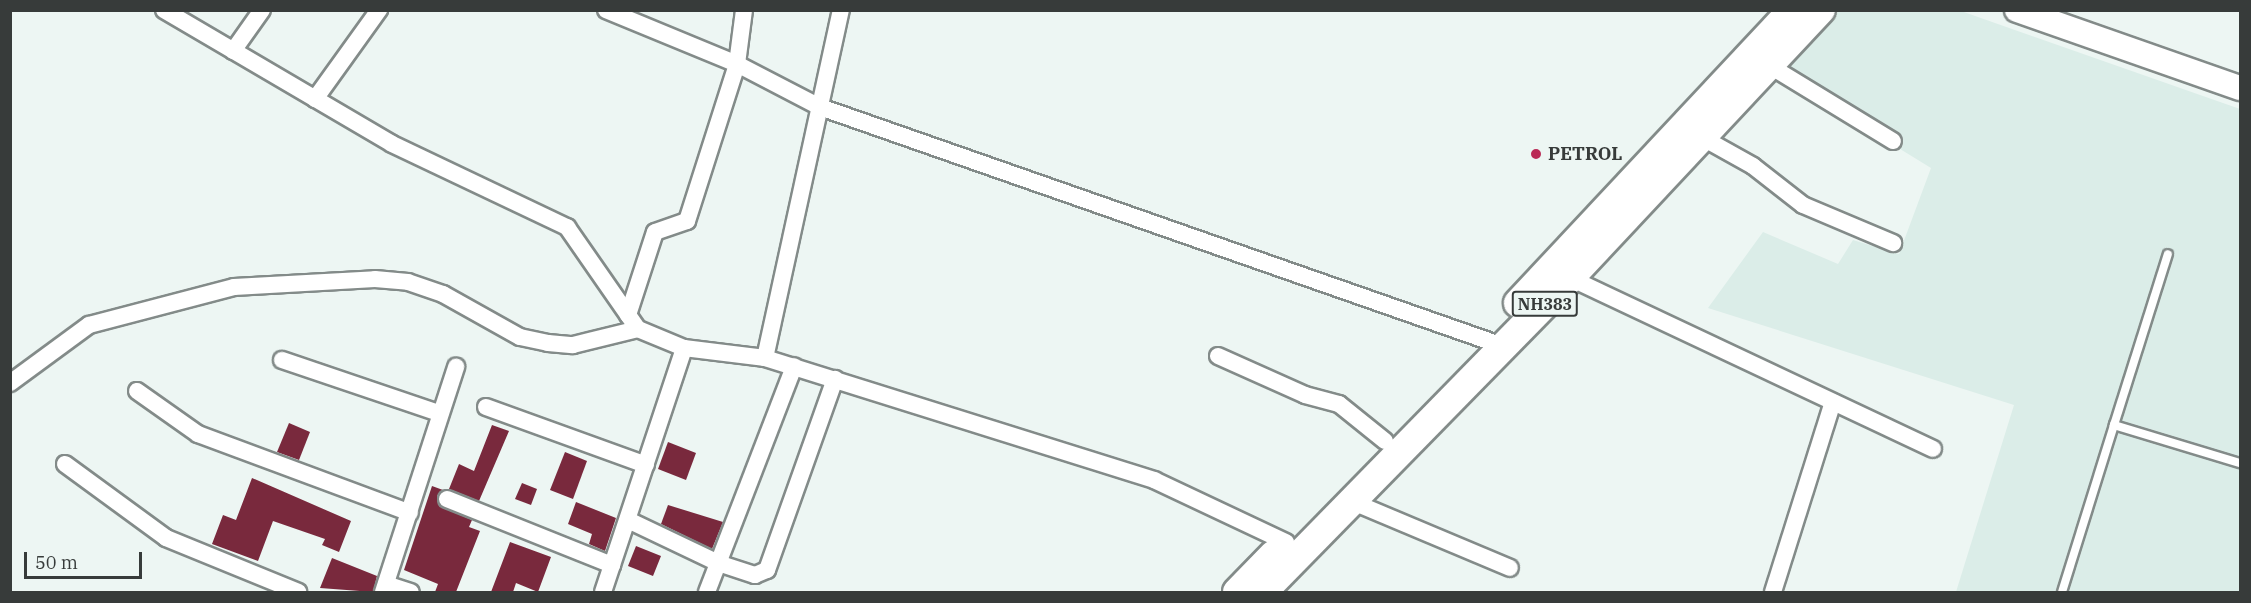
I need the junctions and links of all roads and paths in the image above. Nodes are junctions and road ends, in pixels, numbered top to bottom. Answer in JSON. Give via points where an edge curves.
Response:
{"nodes":[{"id":1,"x":164,"y":10,"type":"edge"},
{"id":2,"x":262,"y":10,"type":"edge"},
{"id":3,"x":379,"y":10,"type":"edge"},
{"id":4,"x":606,"y":10,"type":"edge"},
{"id":5,"x":744,"y":10,"type":"edge"},
{"id":6,"x":842,"y":10,"type":"edge"},
{"id":7,"x":1792,"y":10,"type":"edge"},
{"id":8,"x":1821,"y":10,"type":"edge"},
{"id":9,"x":2018,"y":10,"type":"edge"},
{"id":10,"x":233,"y":51,"type":"junction"},
{"id":11,"x":737,"y":64,"type":"junction"},
{"id":12,"x":1770,"y":66,"type":"junction"},
{"id":13,"x":2241,"y":88,"type":"edge"},
{"id":14,"x":315,"y":99,"type":"junction"},
{"id":15,"x":820,"y":107,"type":"junction"},
{"id":16,"x":1703,"y":138,"type":"junction"},
{"id":17,"x":1893,"y":141,"type":"dead end"},
{"id":18,"x":1893,"y":243,"type":"dead end"},
{"id":19,"x":2168,"y":254,"type":"dead end"},
{"id":20,"x":1570,"y":278,"type":"junction"},
{"id":21,"x":628,"y":315,"type":"junction"},
{"id":22,"x":638,"y":329,"type":"junction"},
{"id":23,"x":1493,"y":342,"type":"junction"},
{"id":24,"x":684,"y":348,"type":"junction"},
{"id":25,"x":1218,"y":356,"type":"dead end"},
{"id":26,"x":765,"y":358,"type":"junction"},
{"id":27,"x":282,"y":360,"type":"dead end"},
{"id":28,"x":794,"y":366,"type":"junction"},
{"id":29,"x":456,"y":367,"type":"dead end"},
{"id":30,"x":835,"y":379,"type":"junction"},
{"id":31,"x":10,"y":383,"type":"edge"},
{"id":32,"x":137,"y":391,"type":"dead end"},
{"id":33,"x":1833,"y":402,"type":"junction"},
{"id":34,"x":486,"y":406,"type":"dead end"},
{"id":35,"x":439,"y":413,"type":"junction"},
{"id":36,"x":2114,"y":425,"type":"junction"},
{"id":37,"x":1385,"y":441,"type":"junction"},
{"id":38,"x":1933,"y":449,"type":"dead end"},
{"id":39,"x":2241,"y":463,"type":"edge"},
{"id":40,"x":65,"y":464,"type":"dead end"},
{"id":41,"x":646,"y":465,"type":"junction"},
{"id":42,"x":447,"y":499,"type":"dead end"},
{"id":43,"x":1353,"y":502,"type":"junction"},
{"id":44,"x":410,"y":513,"type":"junction"},
{"id":45,"x":628,"y":520,"type":"junction"},
{"id":46,"x":1286,"y":542,"type":"junction"},
{"id":47,"x":718,"y":563,"type":"junction"},
{"id":48,"x":612,"y":565,"type":"junction"},
{"id":49,"x":1509,"y":568,"type":"dead end"},
{"id":50,"x":385,"y":588,"type":"edge"},
{"id":51,"x":298,"y":592,"type":"edge"},
{"id":52,"x":411,"y":592,"type":"edge"},
{"id":53,"x":603,"y":592,"type":"edge"},
{"id":54,"x":707,"y":592,"type":"edge"},
{"id":55,"x":1237,"y":592,"type":"edge"},
{"id":56,"x":1263,"y":592,"type":"edge"},
{"id":57,"x":1773,"y":592,"type":"edge"},
{"id":58,"x":2062,"y":592,"type":"edge"}],
"edges":[{"from":1,"to":10,"type":"street"},
{"from":2,"to":10,"type":"street"},
{"from":3,"to":14,"type":"street"},
{"from":4,"to":11,"type":"street"},
{"from":5,"to":11,"type":"street"},
{"from":6,"to":15,"type":"street"},
{"from":7,"to":23,"type":"highway","number":"NH383"},
{"from":8,"to":12,"type":"highway","number":"NH383"},
{"from":9,"to":13,"type":"main road"},
{"from":10,"to":14,"type":"street"},
{"from":11,"to":15,"type":"street"},
{"from":11,"to":21,"type":"street","via":[[687,221],[655,232]]},
{"from":12,"to":16,"type":"highway","number":"NH383"},
{"from":12,"to":17,"type":"street"},
{"from":14,"to":21,"type":"street","via":[[392,144],[567,227]]},
{"from":15,"to":23,"type":"street"},
{"from":15,"to":26,"type":"street"},
{"from":16,"to":18,"type":"street","via":[[1803,205]]},
{"from":16,"to":20,"type":"highway","number":"NH383"},
{"from":19,"to":36,"type":"lane"},
{"from":20,"to":23,"type":"highway","number":"NH383"},
{"from":20,"to":33,"type":"street"},
{"from":21,"to":22,"type":"street"},
{"from":22,"to":24,"type":"street"},
{"from":22,"to":31,"type":"street","via":[[573,345],[548,343],[520,337],[443,294],[408,282],[375,279],[234,286],[89,325]]},
{"from":23,"to":37,"type":"highway","number":"NH383"},
{"from":23,"to":43,"type":"highway","number":"NH383"},
{"from":24,"to":26,"type":"street"},
{"from":24,"to":41,"type":"street"},
{"from":25,"to":37,"type":"street","via":[[1305,395],[1339,404]]},
{"from":26,"to":28,"type":"street"},
{"from":27,"to":35,"type":"street"},
{"from":28,"to":30,"type":"street"},
{"from":28,"to":47,"type":"street"},
{"from":29,"to":35,"type":"street"},
{"from":30,"to":46,"type":"street","via":[[1154,480]]},
{"from":30,"to":47,"type":"street","via":[[767,570],[755,575]]},
{"from":32,"to":44,"type":"street","via":[[198,434]]},
{"from":33,"to":38,"type":"street"},
{"from":33,"to":57,"type":"street"},
{"from":34,"to":41,"type":"street"},
{"from":35,"to":44,"type":"street"},
{"from":36,"to":39,"type":"lane"},
{"from":36,"to":58,"type":"lane"},
{"from":37,"to":46,"type":"highway","number":"NH383"},
{"from":40,"to":51,"type":"street","via":[[166,538]]},
{"from":41,"to":45,"type":"street"},
{"from":42,"to":48,"type":"street"},
{"from":43,"to":49,"type":"street"},
{"from":43,"to":56,"type":"highway","number":"NH383"},
{"from":44,"to":50,"type":"street"},
{"from":45,"to":47,"type":"street"},
{"from":45,"to":48,"type":"street"},
{"from":46,"to":55,"type":"highway","number":"NH383"},
{"from":47,"to":54,"type":"street"},
{"from":48,"to":53,"type":"street"},
{"from":50,"to":52,"type":"street"}]}
